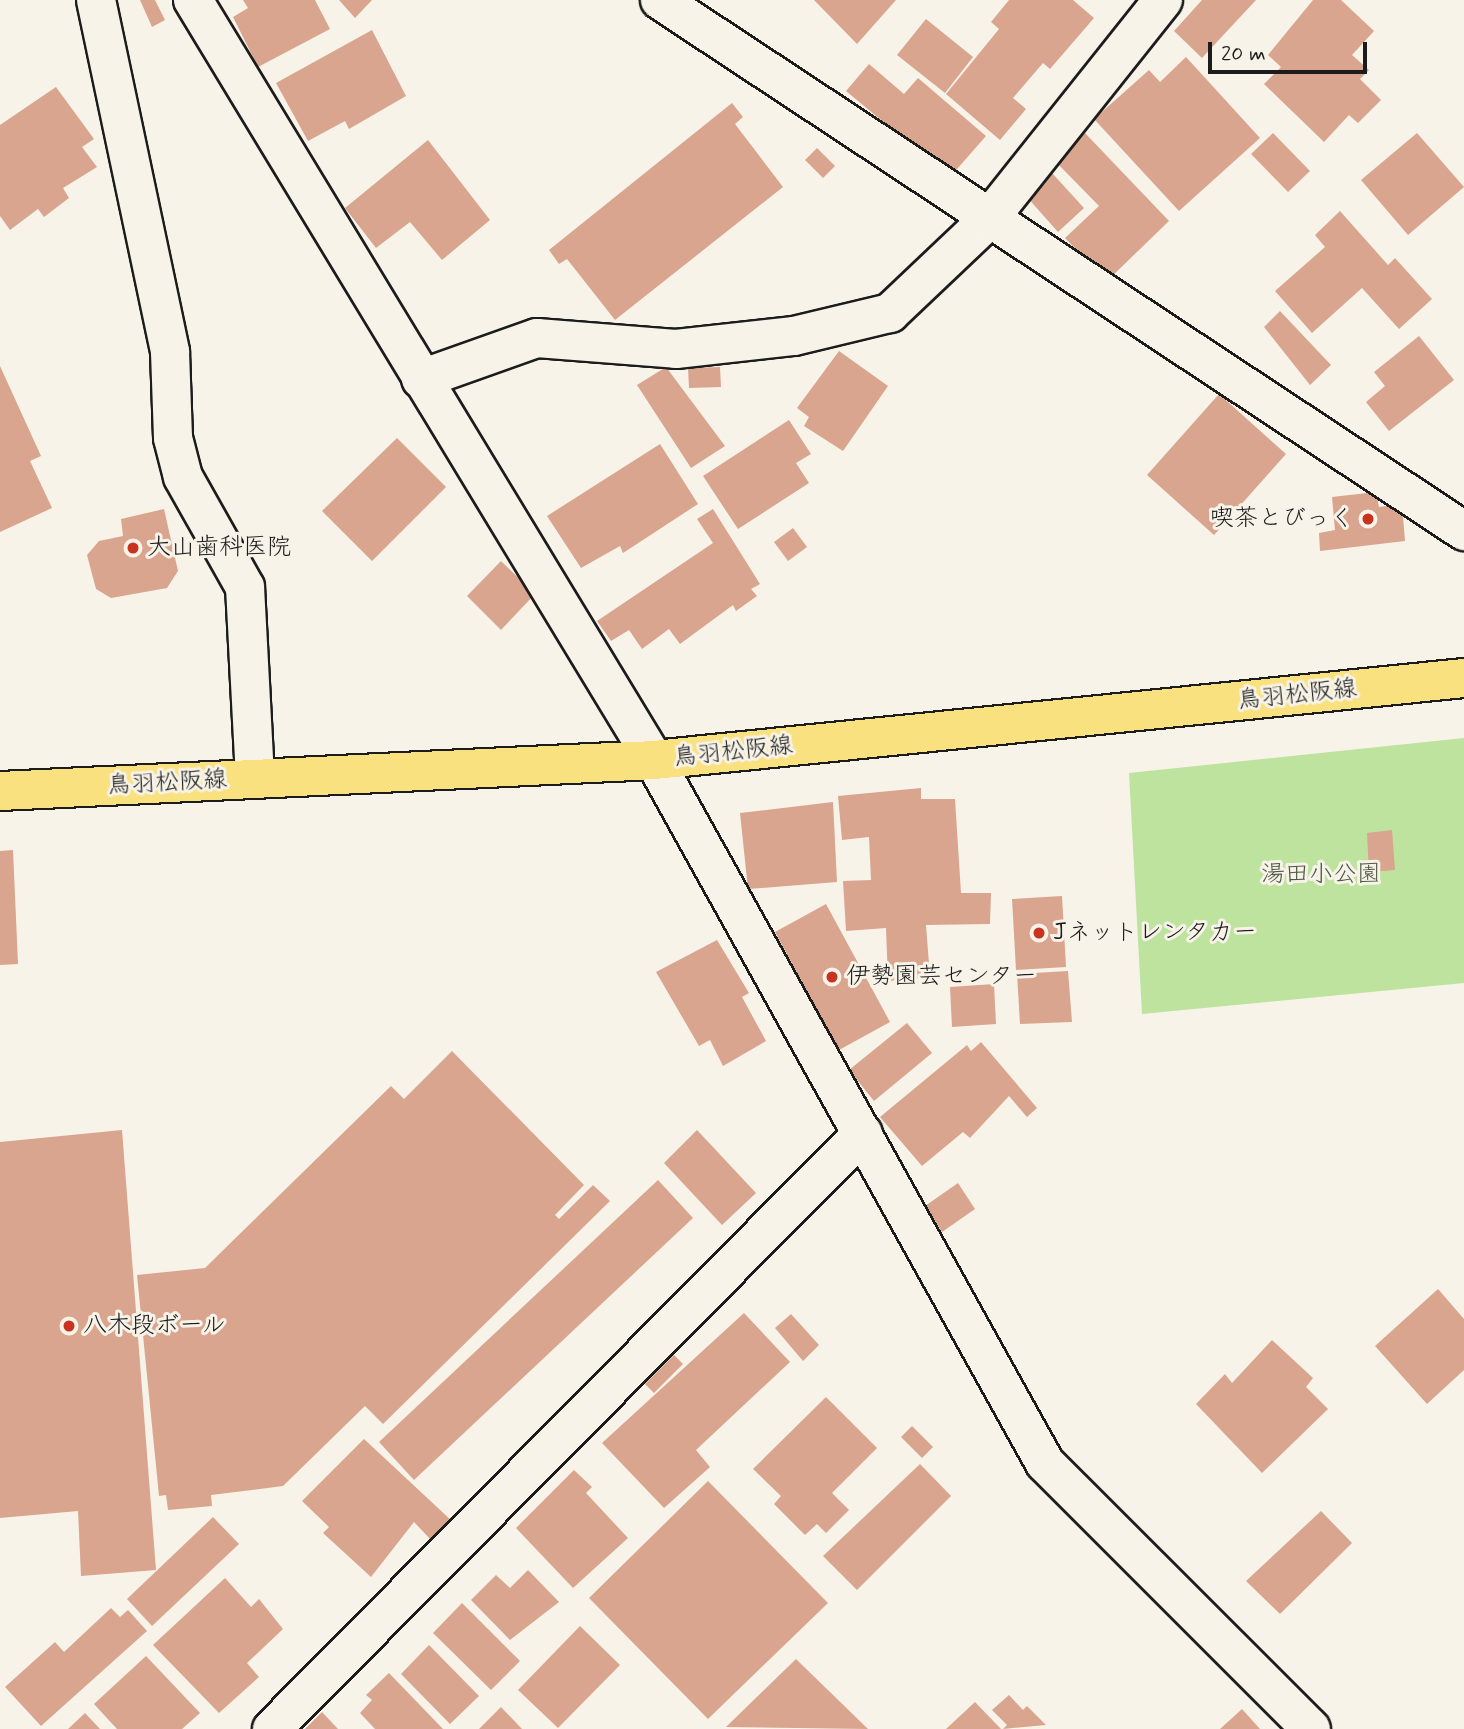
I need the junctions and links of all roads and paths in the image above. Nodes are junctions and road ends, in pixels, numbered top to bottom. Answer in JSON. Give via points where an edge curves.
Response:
{"nodes":[{"id":1,"x":96,"y":0,"type":"edge"},
{"id":2,"x":193,"y":0,"type":"edge"},
{"id":3,"x":660,"y":0,"type":"edge"},
{"id":4,"x":1163,"y":0,"type":"edge"},
{"id":5,"x":988,"y":220,"type":"junction"},
{"id":6,"x":421,"y":380,"type":"junction"},
{"id":7,"x":1464,"y":531,"type":"edge"},
{"id":8,"x":1464,"y":678,"type":"edge"},
{"id":9,"x":654,"y":760,"type":"junction"},
{"id":10,"x":255,"y":779,"type":"junction"},
{"id":11,"x":0,"y":791,"type":"edge"},
{"id":12,"x":863,"y":1133,"type":"junction"},
{"id":13,"x":272,"y":1729,"type":"edge"},
{"id":14,"x":1311,"y":1729,"type":"edge"}],
"edges":[{"from":1,"to":10,"type":"street","via":[[170,352],[173,438],[183,477],[244,587]]},
{"from":2,"to":6,"type":"street"},
{"from":3,"to":5,"type":"street"},
{"from":4,"to":5,"type":"street"},
{"from":5,"to":6,"type":"street","via":[[890,313],[794,336],[676,349],[537,338]]},
{"from":5,"to":7,"type":"street"},
{"from":6,"to":9,"type":"street"},
{"from":8,"to":9,"type":"main road","name":"鳥羽松阪線"},
{"from":9,"to":10,"type":"main road","name":"鳥羽松阪線"},
{"from":9,"to":12,"type":"street"},
{"from":10,"to":11,"type":"main road","name":"鳥羽松阪線"},
{"from":12,"to":13,"type":"street"},
{"from":12,"to":14,"type":"street","via":[[1045,1463]]}]}
